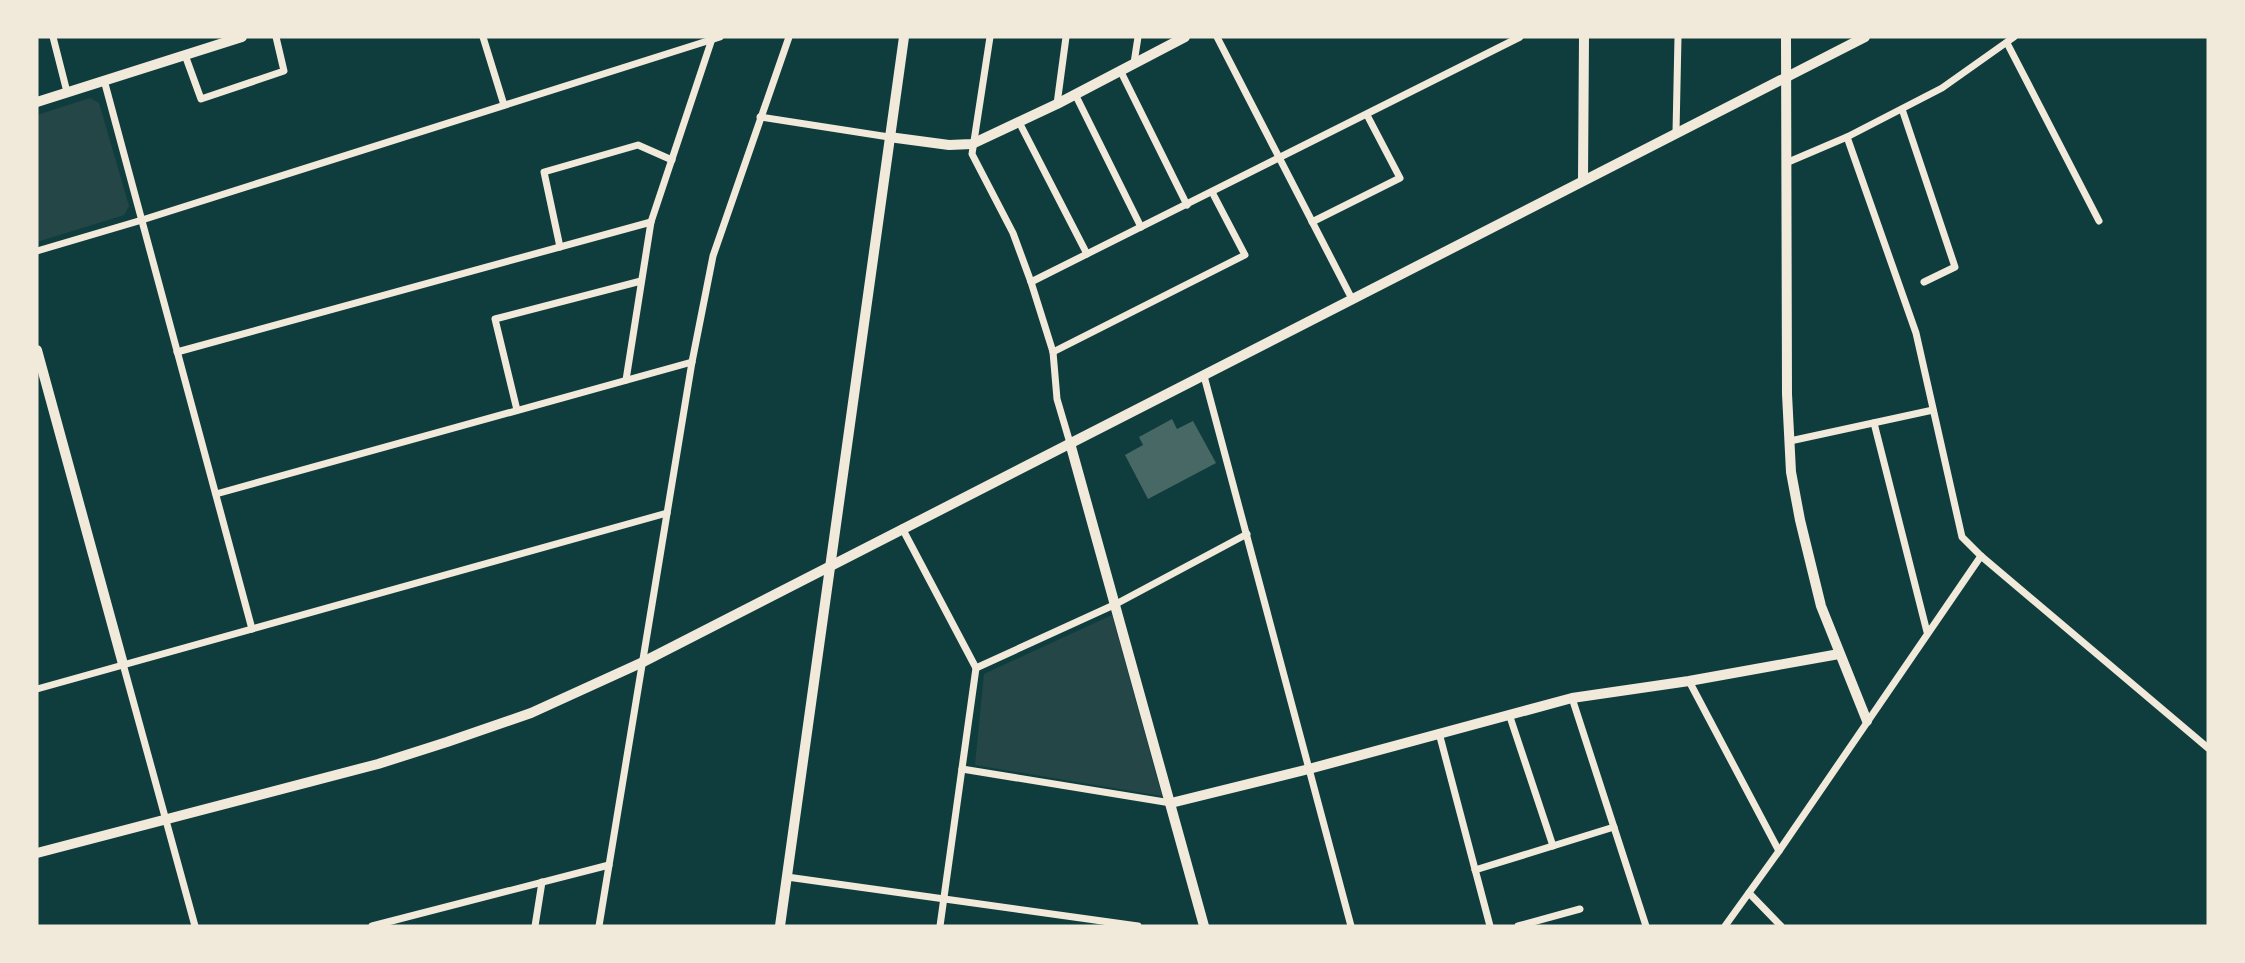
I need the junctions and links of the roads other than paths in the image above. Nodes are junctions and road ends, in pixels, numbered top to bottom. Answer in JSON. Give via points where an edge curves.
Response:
{"nodes":[{"id":1,"x":53,"y":37,"type":"edge"},
{"id":2,"x":242,"y":37,"type":"edge"},
{"id":3,"x":276,"y":37,"type":"edge"},
{"id":4,"x":483,"y":37,"type":"edge"},
{"id":5,"x":789,"y":37,"type":"edge"},
{"id":6,"x":904,"y":37,"type":"edge"},
{"id":7,"x":990,"y":37,"type":"edge"},
{"id":8,"x":1066,"y":37,"type":"edge"},
{"id":9,"x":1138,"y":37,"type":"edge"},
{"id":10,"x":1185,"y":37,"type":"edge"},
{"id":11,"x":1217,"y":37,"type":"edge"},
{"id":12,"x":1520,"y":37,"type":"edge"},
{"id":13,"x":1584,"y":37,"type":"edge"},
{"id":14,"x":1678,"y":37,"type":"edge"},
{"id":15,"x":1786,"y":37,"type":"edge"},
{"id":16,"x":1865,"y":37,"type":"edge"},
{"id":17,"x":716,"y":38,"type":"edge"},
{"id":18,"x":2011,"y":40,"type":"edge"},
{"id":19,"x":185,"y":55,"type":"junction"},
{"id":20,"x":1135,"y":63,"type":"junction"},
{"id":21,"x":1121,"y":70,"type":"junction"},
{"id":22,"x":1786,"y":77,"type":"junction"},
{"id":23,"x":104,"y":80,"type":"junction"},
{"id":24,"x":67,"y":92,"type":"junction"},
{"id":25,"x":1075,"y":94,"type":"junction"},
{"id":26,"x":37,"y":102,"type":"edge"},
{"id":27,"x":1057,"y":104,"type":"junction"},
{"id":28,"x":504,"y":105,"type":"junction"},
{"id":29,"x":1902,"y":109,"type":"junction"},
{"id":30,"x":1367,"y":115,"type":"junction"},
{"id":31,"x":760,"y":117,"type":"junction"},
{"id":32,"x":1019,"y":122,"type":"junction"},
{"id":33,"x":1676,"y":132,"type":"junction"},
{"id":34,"x":889,"y":137,"type":"junction"},
{"id":35,"x":1847,"y":137,"type":"junction"},
{"id":36,"x":972,"y":144,"type":"junction"},
{"id":37,"x":1280,"y":159,"type":"junction"},
{"id":38,"x":672,"y":160,"type":"junction"},
{"id":39,"x":1786,"y":163,"type":"junction"},
{"id":40,"x":1583,"y":179,"type":"junction"},
{"id":41,"x":1212,"y":192,"type":"junction"},
{"id":42,"x":1186,"y":205,"type":"junction"},
{"id":43,"x":142,"y":220,"type":"junction"},
{"id":44,"x":2099,"y":221,"type":"dead end"},
{"id":45,"x":650,"y":222,"type":"junction"},
{"id":46,"x":1312,"y":222,"type":"junction"},
{"id":47,"x":1141,"y":227,"type":"junction"},
{"id":48,"x":560,"y":247,"type":"junction"},
{"id":49,"x":37,"y":251,"type":"edge"},
{"id":50,"x":1087,"y":254,"type":"junction"},
{"id":51,"x":641,"y":281,"type":"junction"},
{"id":52,"x":1031,"y":282,"type":"junction"},
{"id":53,"x":1924,"y":282,"type":"dead end"},
{"id":54,"x":1352,"y":299,"type":"junction"},
{"id":55,"x":37,"y":350,"type":"edge"},
{"id":56,"x":177,"y":352,"type":"junction"},
{"id":57,"x":1053,"y":352,"type":"junction"},
{"id":58,"x":692,"y":362,"type":"junction"},
{"id":59,"x":1204,"y":376,"type":"junction"},
{"id":60,"x":626,"y":380,"type":"junction"},
{"id":61,"x":517,"y":410,"type":"junction"},
{"id":62,"x":1933,"y":410,"type":"junction"},
{"id":63,"x":1874,"y":423,"type":"junction"},
{"id":64,"x":1790,"y":441,"type":"junction"},
{"id":65,"x":1070,"y":443,"type":"junction"},
{"id":66,"x":216,"y":494,"type":"junction"},
{"id":67,"x":667,"y":513,"type":"junction"},
{"id":68,"x":902,"y":528,"type":"junction"},
{"id":69,"x":1247,"y":534,"type":"junction"},
{"id":70,"x":1981,"y":556,"type":"junction"},
{"id":71,"x":830,"y":565,"type":"junction"},
{"id":72,"x":1116,"y":604,"type":"junction"},
{"id":73,"x":252,"y":629,"type":"junction"},
{"id":74,"x":1927,"y":632,"type":"junction"},
{"id":75,"x":1839,"y":654,"type":"junction"},
{"id":76,"x":643,"y":662,"type":"junction"},
{"id":77,"x":123,"y":664,"type":"junction"},
{"id":78,"x":976,"y":668,"type":"junction"},
{"id":79,"x":1689,"y":681,"type":"junction"},
{"id":80,"x":37,"y":689,"type":"edge"},
{"id":81,"x":1572,"y":698,"type":"junction"},
{"id":82,"x":1510,"y":714,"type":"junction"},
{"id":83,"x":1867,"y":721,"type":"junction"},
{"id":84,"x":1439,"y":733,"type":"junction"},
{"id":85,"x":2208,"y":748,"type":"edge"},
{"id":86,"x":962,"y":769,"type":"junction"},
{"id":87,"x":1309,"y":769,"type":"junction"},
{"id":88,"x":1171,"y":803,"type":"junction"},
{"id":89,"x":165,"y":820,"type":"junction"},
{"id":90,"x":1614,"y":827,"type":"junction"},
{"id":91,"x":1553,"y":846,"type":"junction"},
{"id":92,"x":1779,"y":852,"type":"junction"},
{"id":93,"x":37,"y":853,"type":"edge"},
{"id":94,"x":609,"y":865,"type":"junction"},
{"id":95,"x":1475,"y":870,"type":"junction"},
{"id":96,"x":787,"y":877,"type":"junction"},
{"id":97,"x":542,"y":882,"type":"junction"},
{"id":98,"x":1749,"y":893,"type":"junction"},
{"id":99,"x":944,"y":900,"type":"junction"},
{"id":100,"x":1580,"y":909,"type":"dead end"},
{"id":101,"x":195,"y":926,"type":"edge"},
{"id":102,"x":372,"y":926,"type":"edge"},
{"id":103,"x":535,"y":926,"type":"edge"},
{"id":104,"x":599,"y":926,"type":"edge"},
{"id":105,"x":780,"y":926,"type":"edge"},
{"id":106,"x":940,"y":926,"type":"edge"},
{"id":107,"x":1139,"y":926,"type":"edge"},
{"id":108,"x":1204,"y":926,"type":"edge"},
{"id":109,"x":1351,"y":926,"type":"edge"},
{"id":110,"x":1490,"y":926,"type":"edge"},
{"id":111,"x":1518,"y":926,"type":"edge"},
{"id":112,"x":1646,"y":926,"type":"edge"},
{"id":113,"x":1724,"y":926,"type":"edge"},
{"id":114,"x":1781,"y":926,"type":"edge"}],
"edges":[{"from":1,"to":24,"type":"street"},
{"from":2,"to":19,"type":"street"},
{"from":3,"to":19,"type":"street","via":[[284,71],[201,99]]},
{"from":4,"to":28,"type":"street"},
{"from":5,"to":31,"type":"street"},
{"from":6,"to":34,"type":"main road"},
{"from":7,"to":36,"type":"street"},
{"from":8,"to":27,"type":"street"},
{"from":9,"to":20,"type":"street"},
{"from":10,"to":20,"type":"street"},
{"from":11,"to":37,"type":"street"},
{"from":12,"to":30,"type":"street"},
{"from":13,"to":40,"type":"street"},
{"from":14,"to":33,"type":"street"},
{"from":15,"to":22,"type":"street"},
{"from":16,"to":22,"type":"street"},
{"from":17,"to":28,"type":"street"},
{"from":17,"to":38,"type":"street"},
{"from":18,"to":29,"type":"street","via":[[1942,88]]},
{"from":18,"to":44,"type":"street"},
{"from":19,"to":23,"type":"street"},
{"from":20,"to":21,"type":"street"},
{"from":21,"to":25,"type":"street"},
{"from":21,"to":42,"type":"street"},
{"from":22,"to":33,"type":"street"},
{"from":22,"to":39,"type":"street"},
{"from":23,"to":24,"type":"street"},
{"from":23,"to":43,"type":"street"},
{"from":24,"to":26,"type":"street"},
{"from":25,"to":27,"type":"street"},
{"from":25,"to":47,"type":"street"},
{"from":27,"to":32,"type":"street"},
{"from":28,"to":43,"type":"street"},
{"from":29,"to":35,"type":"street"},
{"from":29,"to":53,"type":"street","via":[[1955,267]]},
{"from":30,"to":37,"type":"street"},
{"from":30,"to":46,"type":"street","via":[[1400,178]]},
{"from":31,"to":34,"type":"street"},
{"from":31,"to":58,"type":"street","via":[[713,256]]},
{"from":32,"to":36,"type":"street"},
{"from":32,"to":50,"type":"street"},
{"from":33,"to":40,"type":"street"},
{"from":34,"to":36,"type":"street"},
{"from":34,"to":71,"type":"main road"},
{"from":35,"to":39,"type":"street"},
{"from":35,"to":62,"type":"street","via":[[1916,333]]},
{"from":36,"to":52,"type":"street","via":[[972,154],[1013,233]]},
{"from":37,"to":41,"type":"street"},
{"from":37,"to":46,"type":"street"},
{"from":38,"to":45,"type":"street"},
{"from":38,"to":48,"type":"street","via":[[638,145],[544,172]]},
{"from":39,"to":64,"type":"street"},
{"from":40,"to":54,"type":"street"},
{"from":41,"to":42,"type":"street"},
{"from":41,"to":57,"type":"street","via":[[1245,255]]},
{"from":42,"to":47,"type":"street"},
{"from":43,"to":49,"type":"street"},
{"from":43,"to":56,"type":"street"},
{"from":45,"to":48,"type":"street"},
{"from":45,"to":51,"type":"street"},
{"from":46,"to":54,"type":"street"},
{"from":47,"to":50,"type":"street"},
{"from":48,"to":56,"type":"street"},
{"from":50,"to":52,"type":"street"},
{"from":51,"to":60,"type":"street"},
{"from":51,"to":61,"type":"street","via":[[495,319]]},
{"from":52,"to":57,"type":"street"},
{"from":54,"to":59,"type":"street"},
{"from":55,"to":77,"type":"street"},
{"from":56,"to":66,"type":"street"},
{"from":57,"to":65,"type":"street","via":[[1057,399]]},
{"from":58,"to":60,"type":"street"},
{"from":58,"to":67,"type":"street"},
{"from":59,"to":65,"type":"street"},
{"from":59,"to":69,"type":"street"},
{"from":60,"to":61,"type":"street"},
{"from":61,"to":66,"type":"street"},
{"from":62,"to":63,"type":"street"},
{"from":62,"to":70,"type":"street","via":[[1962,537]]},
{"from":63,"to":64,"type":"street"},
{"from":63,"to":74,"type":"street"},
{"from":64,"to":75,"type":"street","via":[[1791,472],[1809,561]]},
{"from":65,"to":68,"type":"street"},
{"from":65,"to":72,"type":"street"},
{"from":66,"to":73,"type":"street"},
{"from":67,"to":73,"type":"street"},
{"from":67,"to":76,"type":"street"},
{"from":68,"to":71,"type":"street"},
{"from":68,"to":78,"type":"street"},
{"from":69,"to":72,"type":"street"},
{"from":69,"to":87,"type":"street"},
{"from":70,"to":74,"type":"street"},
{"from":70,"to":85,"type":"street"},
{"from":71,"to":76,"type":"street"},
{"from":71,"to":96,"type":"main road"},
{"from":72,"to":78,"type":"street"},
{"from":72,"to":88,"type":"street"},
{"from":73,"to":77,"type":"street"},
{"from":74,"to":83,"type":"street"},
{"from":75,"to":79,"type":"street"},
{"from":75,"to":83,"type":"street"},
{"from":76,"to":89,"type":"street","via":[[543,708],[458,739]]},
{"from":76,"to":94,"type":"street"},
{"from":77,"to":80,"type":"street"},
{"from":77,"to":89,"type":"street"},
{"from":78,"to":86,"type":"street"},
{"from":79,"to":81,"type":"street"},
{"from":79,"to":92,"type":"street"},
{"from":81,"to":82,"type":"street"},
{"from":81,"to":90,"type":"street"},
{"from":82,"to":84,"type":"street"},
{"from":82,"to":91,"type":"street"},
{"from":83,"to":92,"type":"street"},
{"from":84,"to":87,"type":"street"},
{"from":84,"to":95,"type":"street"},
{"from":86,"to":88,"type":"street"},
{"from":86,"to":99,"type":"street"},
{"from":87,"to":88,"type":"street"},
{"from":87,"to":109,"type":"street"},
{"from":88,"to":108,"type":"street"},
{"from":89,"to":93,"type":"street"},
{"from":89,"to":101,"type":"street"},
{"from":90,"to":91,"type":"street"},
{"from":90,"to":112,"type":"street"},
{"from":91,"to":95,"type":"street"},
{"from":92,"to":98,"type":"street"},
{"from":94,"to":97,"type":"street"},
{"from":94,"to":104,"type":"street"},
{"from":95,"to":110,"type":"street"},
{"from":96,"to":99,"type":"street"},
{"from":96,"to":105,"type":"main road"},
{"from":97,"to":102,"type":"street"},
{"from":97,"to":103,"type":"street"},
{"from":98,"to":113,"type":"street"},
{"from":98,"to":114,"type":"street"},
{"from":99,"to":106,"type":"street"},
{"from":99,"to":107,"type":"street"},
{"from":100,"to":111,"type":"street"}]}
